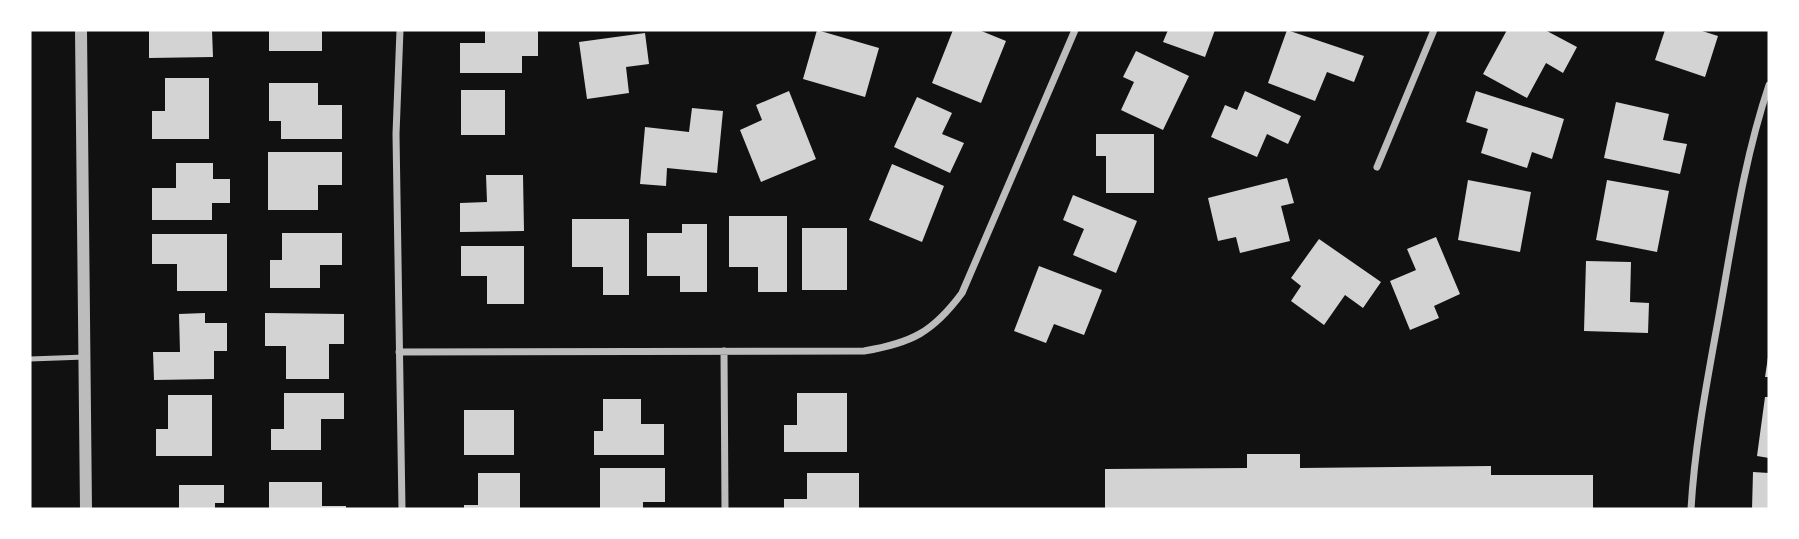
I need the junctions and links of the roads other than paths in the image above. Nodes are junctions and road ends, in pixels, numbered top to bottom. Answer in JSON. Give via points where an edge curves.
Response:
{"nodes":[{"id":1,"x":81,"y":30,"type":"edge"},
{"id":2,"x":400,"y":30,"type":"edge"},
{"id":3,"x":1075,"y":30,"type":"edge"},
{"id":4,"x":1434,"y":30,"type":"edge"},
{"id":5,"x":1769,"y":85,"type":"edge"},
{"id":6,"x":1377,"y":167,"type":"dead end"},
{"id":7,"x":724,"y":351,"type":"junction"},
{"id":8,"x":399,"y":352,"type":"junction"},
{"id":9,"x":85,"y":357,"type":"junction"},
{"id":10,"x":30,"y":359,"type":"edge"},
{"id":11,"x":86,"y":509,"type":"edge"},
{"id":12,"x":402,"y":509,"type":"edge"},
{"id":13,"x":725,"y":509,"type":"edge"},
{"id":14,"x":1691,"y":509,"type":"edge"}],
"edges":[{"from":1,"to":9,"type":"street"},
{"from":2,"to":8,"type":"street","via":[[396,134]]},
{"from":3,"to":7,"type":"street","via":[[967,282],[945,317],[929,331],[897,345],[864,351]]},
{"from":4,"to":6,"type":"street"},
{"from":5,"to":14,"type":"street","via":[[1737,211],[1697,442]]},
{"from":7,"to":8,"type":"street"},
{"from":7,"to":13,"type":"street"},
{"from":8,"to":12,"type":"street"},
{"from":9,"to":10,"type":"lane"},
{"from":9,"to":11,"type":"street"}]}
